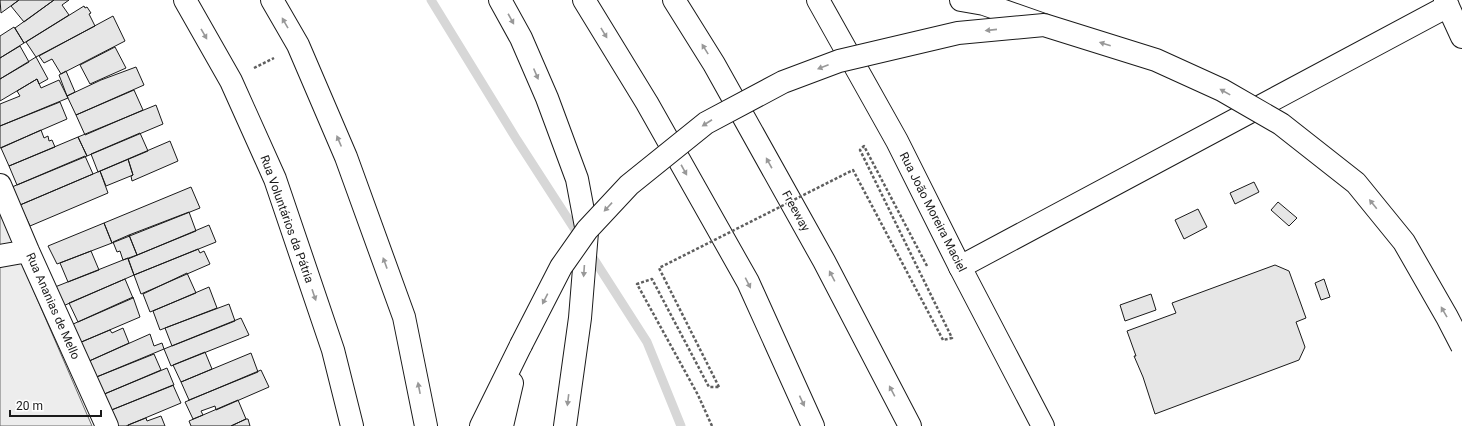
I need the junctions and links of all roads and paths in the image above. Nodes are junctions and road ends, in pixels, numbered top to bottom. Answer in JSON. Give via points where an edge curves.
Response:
{"nodes":[{"id":1,"x":185,"y":0,"type":"edge"},
{"id":2,"x":272,"y":0,"type":"edge"},
{"id":3,"x":500,"y":0,"type":"edge"},
{"id":4,"x":584,"y":0,"type":"edge"},
{"id":5,"x":674,"y":0,"type":"edge"},
{"id":6,"x":818,"y":0,"type":"edge"},
{"id":7,"x":961,"y":0,"type":"edge"},
{"id":8,"x":1447,"y":3,"type":"edge"},
{"id":9,"x":1044,"y":25,"type":"junction"},
{"id":10,"x":1462,"y":37,"type":"edge"},
{"id":11,"x":298,"y":45,"type":"junction"},
{"id":12,"x":231,"y":80,"type":"junction"},
{"id":13,"x":0,"y":185,"type":"edge"},
{"id":14,"x":28,"y":251,"type":"junction"},
{"id":15,"x":0,"y":256,"type":"edge"},
{"id":16,"x":928,"y":267,"type":"dead end"},
{"id":17,"x":960,"y":267,"type":"junction"},
{"id":18,"x":521,"y":345,"type":"junction"},
{"id":19,"x":1462,"y":346,"type":"edge"},
{"id":20,"x":107,"y":426,"type":"edge"},
{"id":21,"x":352,"y":426,"type":"edge"},
{"id":22,"x":426,"y":426,"type":"edge"},
{"id":23,"x":481,"y":426,"type":"edge"},
{"id":24,"x":502,"y":426,"type":"edge"},
{"id":25,"x":565,"y":426,"type":"edge"},
{"id":26,"x":712,"y":426,"type":"edge"},
{"id":27,"x":813,"y":426,"type":"edge"},
{"id":28,"x":910,"y":426,"type":"edge"},
{"id":29,"x":1043,"y":426,"type":"edge"}],
"edges":[{"from":1,"to":12,"type":"main road","name":"Rua Voluntários da Pátria","one_way":true},
{"from":11,"to":2,"type":"main road","one_way":true},
{"from":3,"to":25,"type":"main road","one_way":true,"via":[[521,38],[547,98],[577,179],[587,232],[580,318]]},
{"from":4,"to":27,"type":"main road","one_way":true,"via":[[647,103],[748,282]]},
{"from":28,"to":5,"type":"main road","name":"Freeway","one_way":true,"via":[[824,261],[714,64]]},
{"from":6,"to":17,"type":"main road","name":"Rua João Moreira Maciel","via":[[897,141]]},
{"from":7,"to":9,"type":"main road","via":[[984,4]]},
{"from":8,"to":10,"type":"main road"},
{"from":8,"to":17,"type":"main road"},
{"from":9,"to":18,"type":"main road","one_way":true,"bridge":true,"via":[[958,33],[839,61],[783,82],[706,123],[629,185],[587,230],[561,267]]},
{"from":19,"to":9,"type":"main road","one_way":true,"bridge":true,"via":[[1404,242],[1356,183],[1281,124],[1222,90],[1156,60]]},
{"from":11,"to":12,"type":"path"},
{"from":22,"to":11,"type":"main road","one_way":true,"via":[[404,317],[346,157]]},
{"from":12,"to":21,"type":"main road","name":"Rua Voluntários da Pátria","one_way":true,"via":[[277,186],[333,350]]},
{"from":13,"to":14,"type":"main road","name":"Rua Ananias de Mello"},
{"from":14,"to":15,"type":"main road"},
{"from":14,"to":20,"type":"main road","name":"Rua Ananias de Mello"},
{"from":16,"to":26,"type":"path","bridge":true,"via":[[864,146],[860,150],[952,338],[943,340],[853,170],[659,268],[719,387],[709,387],[652,279],[637,284],[698,395]]},
{"from":17,"to":29,"type":"main road","name":"Rua João Moreira Maciel"},
{"from":18,"to":23,"type":"main road"},
{"from":18,"to":24,"type":"main road"}]}
